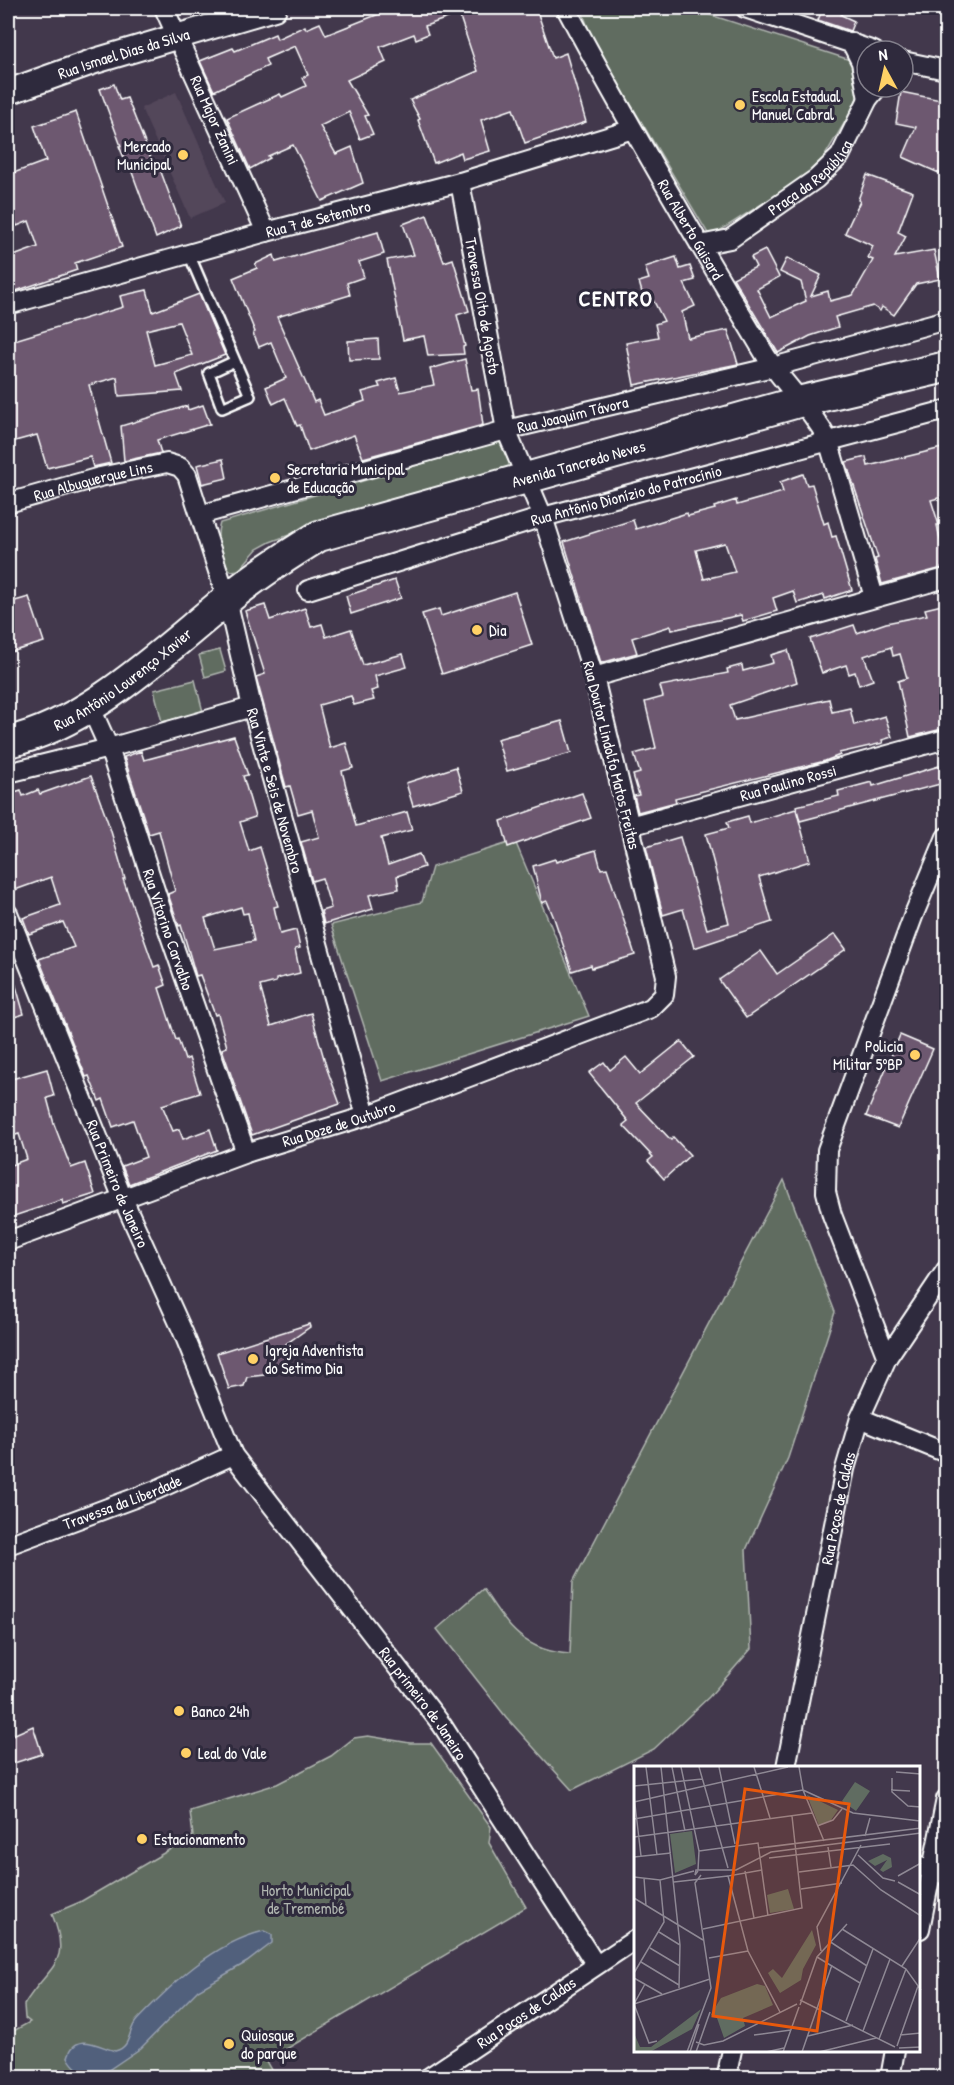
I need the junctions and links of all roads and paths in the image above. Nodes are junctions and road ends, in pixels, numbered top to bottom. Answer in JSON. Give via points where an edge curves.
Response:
{"nodes":[{"id":1,"x":164,"y":8,"type":"edge"},
{"id":2,"x":274,"y":8,"type":"edge"},
{"id":3,"x":566,"y":8,"type":"edge"},
{"id":4,"x":745,"y":8,"type":"edge"},
{"id":5,"x":178,"y":38,"type":"junction"},
{"id":6,"x":851,"y":42,"type":"junction"},
{"id":7,"x":855,"y":44,"type":"edge"},
{"id":8,"x":855,"y":50,"type":"edge"},
{"id":9,"x":915,"y":64,"type":"edge"},
{"id":10,"x":946,"y":70,"type":"edge"},
{"id":11,"x":8,"y":92,"type":"edge"},
{"id":12,"x":870,"y":99,"type":"edge"},
{"id":13,"x":630,"y":130,"type":"junction"},
{"id":14,"x":460,"y":182,"type":"junction"},
{"id":15,"x":266,"y":232,"type":"junction"},
{"id":16,"x":730,"y":239,"type":"junction"},
{"id":17,"x":700,"y":245,"type":"junction"},
{"id":18,"x":189,"y":254,"type":"junction"},
{"id":19,"x":712,"y":266,"type":"junction"},
{"id":20,"x":8,"y":305,"type":"edge"},
{"id":21,"x":946,"y":320,"type":"edge"},
{"id":22,"x":235,"y":361,"type":"junction"},
{"id":23,"x":946,"y":367,"type":"edge"},
{"id":24,"x":773,"y":368,"type":"junction"},
{"id":25,"x":802,"y":401,"type":"junction"},
{"id":26,"x":946,"y":410,"type":"edge"},
{"id":27,"x":506,"y":430,"type":"junction"},
{"id":28,"x":828,"y":440,"type":"junction"},
{"id":29,"x":180,"y":467,"type":"joint"},
{"id":30,"x":525,"y":477,"type":"junction"},
{"id":31,"x":8,"y":503,"type":"edge"},
{"id":32,"x":200,"y":515,"type":"junction"},
{"id":33,"x":543,"y":518,"type":"junction"},
{"id":34,"x":946,"y":578,"type":"edge"},
{"id":35,"x":308,"y":590,"type":"dead end"},
{"id":36,"x":874,"y":597,"type":"junction"},
{"id":37,"x":227,"y":599,"type":"junction"},
{"id":38,"x":594,"y":677,"type":"junction"},
{"id":39,"x":90,"y":706,"type":"junction"},
{"id":40,"x":252,"y":707,"type":"junction"},
{"id":41,"x":946,"y":739,"type":"edge"},
{"id":42,"x":8,"y":742,"type":"edge"},
{"id":43,"x":109,"y":748,"type":"junction"},
{"id":44,"x":8,"y":773,"type":"edge"},
{"id":45,"x":630,"y":826,"type":"junction"},
{"id":46,"x":946,"y":837,"type":"edge"},
{"id":47,"x":8,"y":913,"type":"edge"},
{"id":48,"x":664,"y":995,"type":"joint"},
{"id":49,"x":366,"y":1116,"type":"junction"},
{"id":50,"x":246,"y":1153,"type":"junction"},
{"id":51,"x":123,"y":1199,"type":"junction"},
{"id":52,"x":8,"y":1241,"type":"edge"},
{"id":53,"x":946,"y":1270,"type":"edge"},
{"id":54,"x":887,"y":1358,"type":"junction"},
{"id":55,"x":860,"y":1418,"type":"junction"},
{"id":56,"x":946,"y":1453,"type":"edge"},
{"id":57,"x":233,"y":1455,"type":"junction"},
{"id":58,"x":8,"y":1545,"type":"edge"},
{"id":59,"x":786,"y":1766,"type":"edge"},
{"id":60,"x":946,"y":1799,"type":"edge"},
{"id":61,"x":933,"y":1870,"type":"edge"},
{"id":62,"x":921,"y":1924,"type":"edge"},
{"id":63,"x":634,"y":1940,"type":"edge"},
{"id":64,"x":596,"y":1965,"type":"junction"},
{"id":65,"x":732,"y":2052,"type":"edge"},
{"id":66,"x":895,"y":2052,"type":"edge"},
{"id":67,"x":428,"y":2078,"type":"edge"},
{"id":68,"x":726,"y":2078,"type":"edge"},
{"id":69,"x":890,"y":2078,"type":"edge"}],
"edges":[{"from":1,"to":5,"type":"street","name":"Rua Major Zanini"},
{"from":2,"to":5,"type":"street","name":"Rua Ismael Dias da Silva"},
{"from":3,"to":13,"type":"street","name":"Rua Alberto Guisard"},
{"from":4,"to":6,"type":"street"},
{"from":5,"to":11,"type":"street","name":"Rua Ismael Dias da Silva","via":[[95,61]]},
{"from":5,"to":15,"type":"street","name":"Rua Major Zanini"},
{"from":6,"to":7,"type":"street"},
{"from":6,"to":8,"type":"street","name":"Praça da República"},
{"from":9,"to":10,"type":"street"},
{"from":12,"to":16,"type":"street","name":"Praça da República","via":[[831,166]]},
{"from":13,"to":14,"type":"street","name":"Rua 7 de Setembro"},
{"from":13,"to":17,"type":"street","name":"Rua Alberto Guisard"},
{"from":14,"to":15,"type":"street","name":"Rua 7 de Setembro"},
{"from":14,"to":27,"type":"street","name":"Travessa Oito de Agosto"},
{"from":15,"to":18,"type":"street","name":"Rua 7 de Setembro"},
{"from":16,"to":17,"type":"street","name":"Praça da República"},
{"from":16,"to":19,"type":"street","name":"Praça da República"},
{"from":17,"to":19,"type":"street","name":"Rua Alberto Guisard"},
{"from":18,"to":20,"type":"street","name":"Rua 7 de Setembro"},
{"from":18,"to":22,"type":"lane"},
{"from":19,"to":24,"type":"street","name":"Rua Alberto Guisard"},
{"from":21,"to":24,"type":"street","name":"Rua Joaquim Távora"},
{"from":22,"to":22,"type":"lane","via":[[249,397],[223,408],[209,373]]},
{"from":23,"to":25,"type":"main road","name":"Avenida Tancredo Neves"},
{"from":24,"to":25,"type":"street","name":"Rua Alberto Guisard"},
{"from":24,"to":27,"type":"street","name":"Rua Joaquim Távora"},
{"from":25,"to":28,"type":"street","name":"Rua Alberto Guisard","via":[[816,416]]},
{"from":25,"to":30,"type":"main road","name":"Avenida Tancredo Neves"},
{"from":26,"to":28,"type":"street","name":"Rua Antônio Dionízio do Patrocínio"},
{"from":27,"to":30,"type":"street","name":"Travessa Oito de Agosto"},
{"from":27,"to":32,"type":"street","name":"Rua Joaquim Távora"},
{"from":28,"to":33,"type":"street","name":"Rua Antônio Dionízio do Patrocínio"},
{"from":28,"to":36,"type":"street","name":"Rua Alberto Guisard"},
{"from":29,"to":31,"type":"street","name":"Rua Albuquerque Lins","via":[[167,463]]},
{"from":29,"to":32,"type":"street","name":"Rua Vinte e Seis de Novembro","via":[[187,475]]},
{"from":30,"to":33,"type":"street","name":"Rua Doutor Lindolfo Matos Freitas"},
{"from":30,"to":37,"type":"main road","name":"Avenida Tancredo Neves","via":[[319,536],[280,559]]},
{"from":32,"to":37,"type":"street","name":"Rua Vinte e Seis de Novembro"},
{"from":33,"to":35,"type":"street","name":"Rua Antônio Dionízio do Patrocínio"},
{"from":33,"to":38,"type":"street","name":"Rua Doutor Lindolfo Matos Freitas"},
{"from":34,"to":36,"type":"street"},
{"from":36,"to":38,"type":"street"},
{"from":37,"to":39,"type":"main road","name":"Rua Antônio Lourenço Xavier"},
{"from":37,"to":40,"type":"street","name":"Rua Vinte e Seis de Novembro"},
{"from":38,"to":45,"type":"street","name":"Rua Doutor Lindolfo Matos Freitas"},
{"from":39,"to":42,"type":"main road","name":"Rua Antônio Lourenço Xavier"},
{"from":39,"to":43,"type":"street","name":"Rua Vitorino Carvalho"},
{"from":40,"to":43,"type":"street"},
{"from":40,"to":49,"type":"street","name":"Rua Vinte e Seis de Novembro"},
{"from":41,"to":45,"type":"street","name":"Rua Paulino Rossi"},
{"from":43,"to":44,"type":"street"},
{"from":43,"to":50,"type":"street","name":"Rua Vitorino Carvalho"},
{"from":45,"to":48,"type":"street","name":"Rua Doutor Lindolfo Matos Freitas","via":[[666,976]]},
{"from":46,"to":54,"type":"street","via":[[827,1150],[826,1192],[832,1215]]},
{"from":47,"to":51,"type":"street","name":"Rua Primeiro de Janeiro"},
{"from":48,"to":49,"type":"street","name":"Rua Doze de Outubro","via":[[651,1008]]},
{"from":49,"to":50,"type":"street","name":"Rua Doze de Outubro"},
{"from":50,"to":51,"type":"street","name":"Rua Doze de Outubro"},
{"from":51,"to":52,"type":"street","name":"Rua Doze de Outubro"},
{"from":51,"to":57,"type":"street","name":"Rua Primeiro de Janeiro"},
{"from":53,"to":54,"type":"street","name":"Rua Poços de Caldas"},
{"from":54,"to":55,"type":"street","name":"Rua Poços de Caldas"},
{"from":55,"to":56,"type":"street"},
{"from":55,"to":59,"type":"street","name":"Rua Poços de Caldas","via":[[843,1481]]},
{"from":57,"to":58,"type":"street","name":"Travessa da Liberdade","via":[[156,1490]]},
{"from":57,"to":64,"type":"street","name":"Rua primeiro de Janeiro","via":[[442,1725]]},
{"from":60,"to":61,"type":"street"},
{"from":61,"to":62,"type":"street"},
{"from":63,"to":64,"type":"street"},
{"from":64,"to":67,"type":"street","name":"Rua Poços de Caldas"},
{"from":65,"to":68,"type":"street"},
{"from":66,"to":69,"type":"street"}]}
